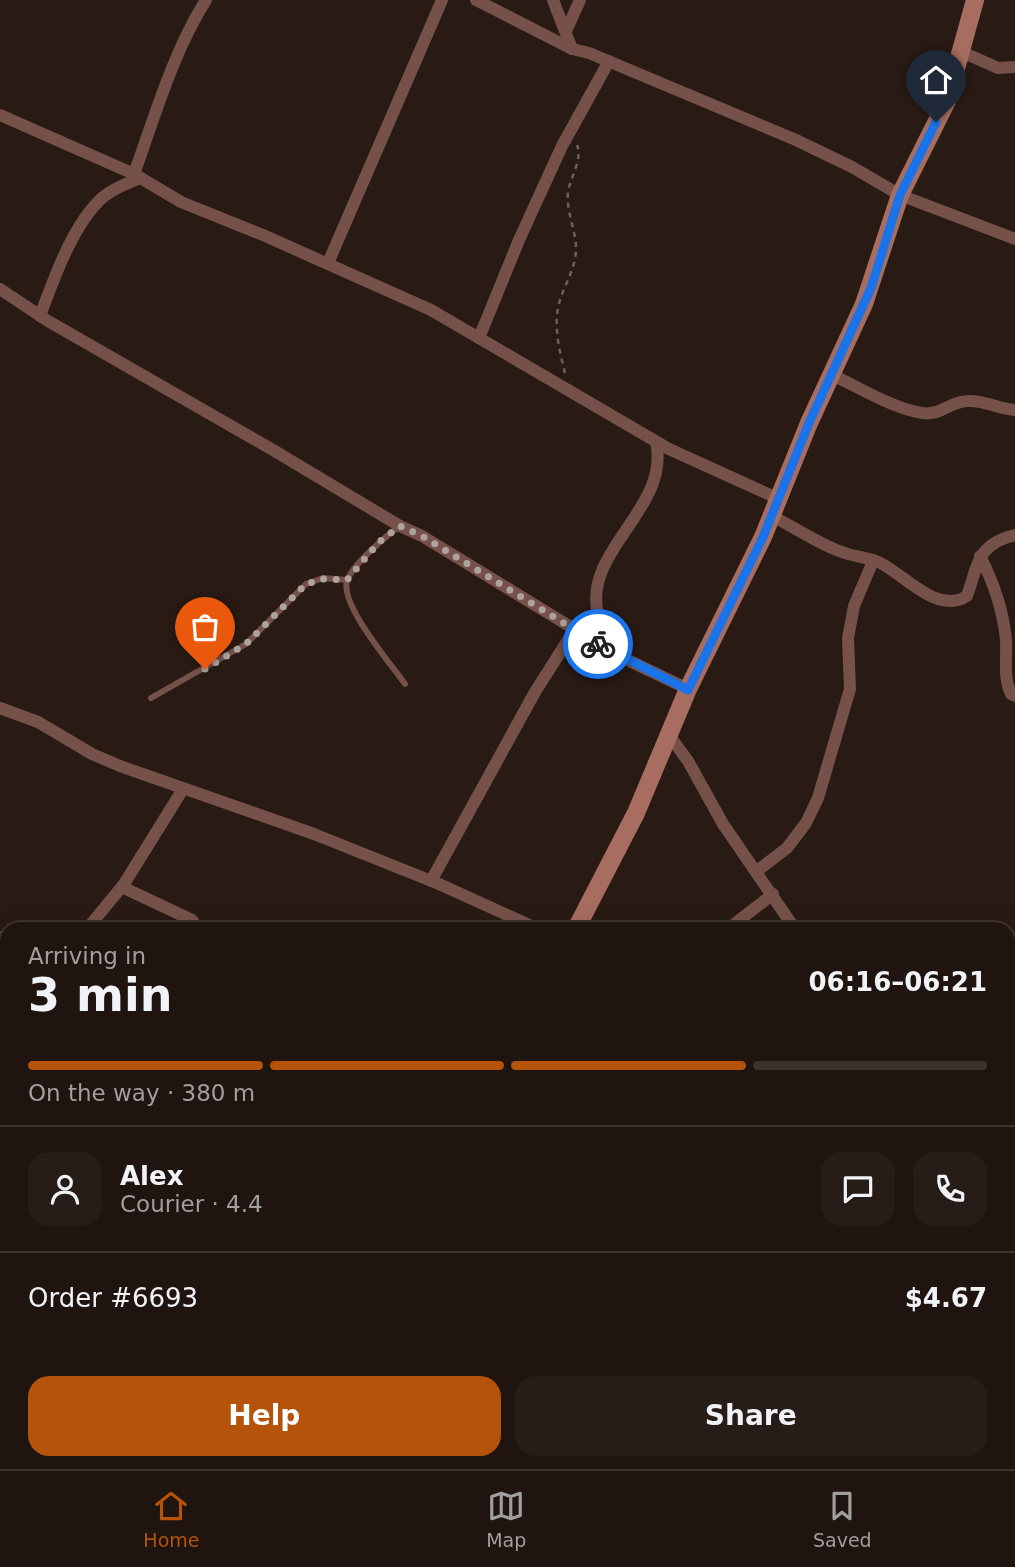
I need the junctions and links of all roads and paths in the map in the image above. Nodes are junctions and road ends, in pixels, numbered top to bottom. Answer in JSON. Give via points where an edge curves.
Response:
{"nodes":[{"id":1,"x":206,"y":0,"type":"edge"},
{"id":2,"x":442,"y":0,"type":"edge"},
{"id":3,"x":476,"y":0,"type":"edge"},
{"id":4,"x":553,"y":0,"type":"edge"},
{"id":5,"x":580,"y":0,"type":"edge"},
{"id":6,"x":975,"y":0,"type":"edge"},
{"id":7,"x":566,"y":31,"type":"junction"},
{"id":8,"x":572,"y":48,"type":"junction"},
{"id":9,"x":962,"y":52,"type":"junction"},
{"id":10,"x":609,"y":61,"type":"junction"},
{"id":11,"x":1015,"y":66,"type":"edge"},
{"id":12,"x":0,"y":115,"type":"edge"},
{"id":13,"x":571,"y":132,"type":"junction"},
{"id":14,"x":137,"y":176,"type":"junction"},
{"id":15,"x":900,"y":195,"type":"junction"},
{"id":16,"x":1015,"y":239,"type":"edge"},
{"id":17,"x":328,"y":263,"type":"junction"},
{"id":18,"x":0,"y":289,"type":"edge"},
{"id":19,"x":40,"y":316,"type":"junction"},
{"id":20,"x":480,"y":338,"type":"junction"},
{"id":21,"x":832,"y":375,"type":"junction"},
{"id":22,"x":571,"y":393,"type":"junction"},
{"id":23,"x":1015,"y":410,"type":"edge"},
{"id":24,"x":656,"y":442,"type":"junction"},
{"id":25,"x":776,"y":508,"type":"junction"},
{"id":26,"x":400,"y":526,"type":"junction"},
{"id":27,"x":1015,"y":535,"type":"edge"},
{"id":28,"x":980,"y":556,"type":"junction"},
{"id":29,"x":873,"y":561,"type":"junction"},
{"id":30,"x":347,"y":580,"type":"junction"},
{"id":31,"x":575,"y":629,"type":"junction"},
{"id":32,"x":622,"y":657,"type":"junction"},
{"id":33,"x":405,"y":684,"type":"dead end"},
{"id":34,"x":688,"y":690,"type":"junction"},
{"id":35,"x":1015,"y":696,"type":"edge"},
{"id":36,"x":151,"y":698,"type":"dead end"},
{"id":37,"x":0,"y":708,"type":"edge"},
{"id":38,"x":668,"y":735,"type":"junction"},
{"id":39,"x":183,"y":789,"type":"junction"},
{"id":40,"x":757,"y":871,"type":"junction"},
{"id":41,"x":431,"y":881,"type":"junction"},
{"id":42,"x":122,"y":887,"type":"junction"},
{"id":43,"x":773,"y":894,"type":"junction"},
{"id":44,"x":93,"y":922,"type":"edge"},
{"id":45,"x":193,"y":922,"type":"edge"},
{"id":46,"x":522,"y":922,"type":"edge"},
{"id":47,"x":580,"y":922,"type":"edge"},
{"id":48,"x":736,"y":922,"type":"edge"},
{"id":49,"x":791,"y":922,"type":"edge"}],
"edges":[{"from":1,"to":14,"type":"street","via":[[185,42]]},
{"from":2,"to":17,"type":"street"},
{"from":3,"to":8,"type":"street"},
{"from":4,"to":7,"type":"street"},
{"from":5,"to":7,"type":"street"},
{"from":6,"to":9,"type":"street"},
{"from":7,"to":8,"type":"street"},
{"from":8,"to":10,"type":"street"},
{"from":9,"to":11,"type":"street","via":[[998,68]]},
{"from":9,"to":15,"type":"street","via":[[947,101]]},
{"from":10,"to":13,"type":"street"},
{"from":10,"to":15,"type":"street","via":[[796,140]]},
{"from":12,"to":14,"type":"street"},
{"from":13,"to":20,"type":"street","via":[[519,240]]},
{"from":13,"to":22,"type":"path","via":[[579,150],[568,195],[575,260],[556,326]]},
{"from":14,"to":17,"type":"street","via":[[181,202]]},
{"from":14,"to":19,"type":"street","via":[[98,201],[86,216]]},
{"from":15,"to":16,"type":"street"},
{"from":15,"to":21,"type":"street","via":[[871,288]]},
{"from":17,"to":20,"type":"street"},
{"from":18,"to":19,"type":"street"},
{"from":19,"to":26,"type":"street"},
{"from":20,"to":22,"type":"street"},
{"from":21,"to":23,"type":"street","via":[[922,413],[939,413],[965,401]]},
{"from":21,"to":25,"type":"street"},
{"from":22,"to":24,"type":"street"},
{"from":24,"to":25,"type":"street"},
{"from":24,"to":32,"type":"street","via":[[660,459],[656,480],[610,555],[596,592],[598,618]]},
{"from":25,"to":29,"type":"street","via":[[839,551]]},
{"from":25,"to":34,"type":"street"},
{"from":26,"to":30,"type":"lane","via":[[379,542]]},
{"from":26,"to":31,"type":"street"},
{"from":27,"to":28,"type":"street","via":[[995,542]]},
{"from":28,"to":29,"type":"street","via":[[967,596],[960,601],[932,596]]},
{"from":28,"to":35,"type":"street","via":[[995,586],[1006,640],[1006,684]]},
{"from":29,"to":40,"type":"street","via":[[854,607],[848,638],[850,689],[818,798],[787,848]]},
{"from":30,"to":33,"type":"lane","via":[[346,596],[354,611]]},
{"from":30,"to":36,"type":"lane","via":[[306,584],[246,644]]},
{"from":31,"to":32,"type":"street"},
{"from":31,"to":41,"type":"street"},
{"from":32,"to":34,"type":"street"},
{"from":34,"to":38,"type":"street"},
{"from":37,"to":39,"type":"street","via":[[38,722],[92,754]]},
{"from":38,"to":40,"type":"street"},
{"from":38,"to":47,"type":"street","via":[[636,813]]},
{"from":39,"to":41,"type":"street"},
{"from":39,"to":42,"type":"street"},
{"from":40,"to":43,"type":"street"},
{"from":41,"to":46,"type":"street"},
{"from":42,"to":44,"type":"street"},
{"from":42,"to":45,"type":"street"},
{"from":43,"to":48,"type":"street"},
{"from":43,"to":49,"type":"street"}]}
